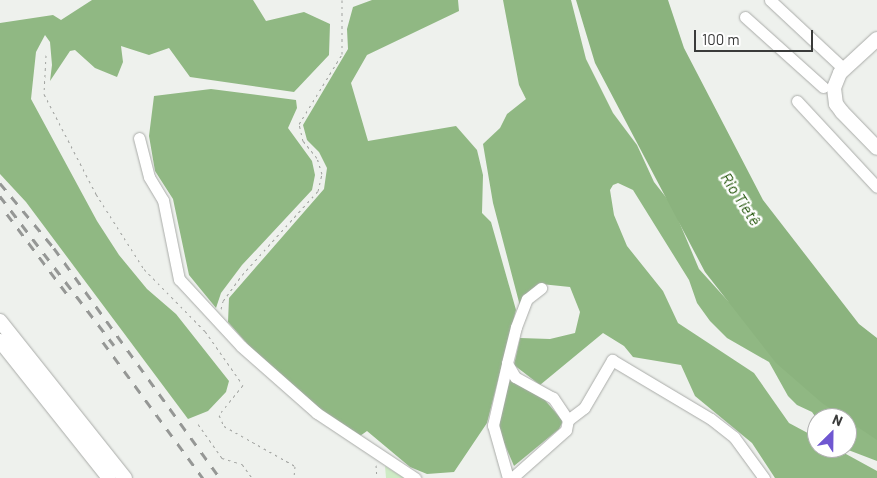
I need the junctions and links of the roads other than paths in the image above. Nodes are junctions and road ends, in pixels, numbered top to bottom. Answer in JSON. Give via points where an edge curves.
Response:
{"nodes":[{"id":1,"x":770,"y":0,"type":"edge"},
{"id":2,"x":745,"y":17,"type":"dead end"},
{"id":3,"x":877,"y":40,"type":"edge"},
{"id":4,"x":844,"y":69,"type":"junction"},
{"id":5,"x":829,"y":87,"type":"junction"},
{"id":6,"x":797,"y":101,"type":"dead end"},
{"id":7,"x":139,"y":138,"type":"dead end"},
{"id":8,"x":877,"y":148,"type":"edge"},
{"id":9,"x":877,"y":187,"type":"edge"},
{"id":10,"x":541,"y":288,"type":"dead end"},
{"id":11,"x":0,"y":321,"type":"edge"},
{"id":12,"x":0,"y":341,"type":"edge"},
{"id":13,"x":507,"y":363,"type":"junction"},
{"id":14,"x":568,"y":420,"type":"junction"},
{"id":15,"x":109,"y":478,"type":"edge"},
{"id":16,"x":125,"y":478,"type":"edge"},
{"id":17,"x":415,"y":478,"type":"edge"},
{"id":18,"x":510,"y":478,"type":"edge"},
{"id":19,"x":764,"y":478,"type":"edge"}],
"edges":[{"from":1,"to":4,"type":"street"},
{"from":2,"to":5,"type":"street"},
{"from":3,"to":4,"type":"main road"},
{"from":4,"to":5,"type":"main road"},
{"from":5,"to":8,"type":"main road","via":[[842,112]]},
{"from":6,"to":9,"type":"street"},
{"from":7,"to":17,"type":"street","via":[[149,176],[163,200],[179,279],[241,346],[317,413]]},
{"from":10,"to":13,"type":"street","via":[[527,299]]},
{"from":11,"to":16,"type":"main road"},
{"from":12,"to":15,"type":"main road"},
{"from":13,"to":14,"type":"street","via":[[515,377],[553,398]]},
{"from":13,"to":18,"type":"street","via":[[493,425]]},
{"from":14,"to":18,"type":"street","via":[[566,430]]},
{"from":14,"to":19,"type":"street","via":[[584,408],[612,360],[711,419],[734,437]]}]}
